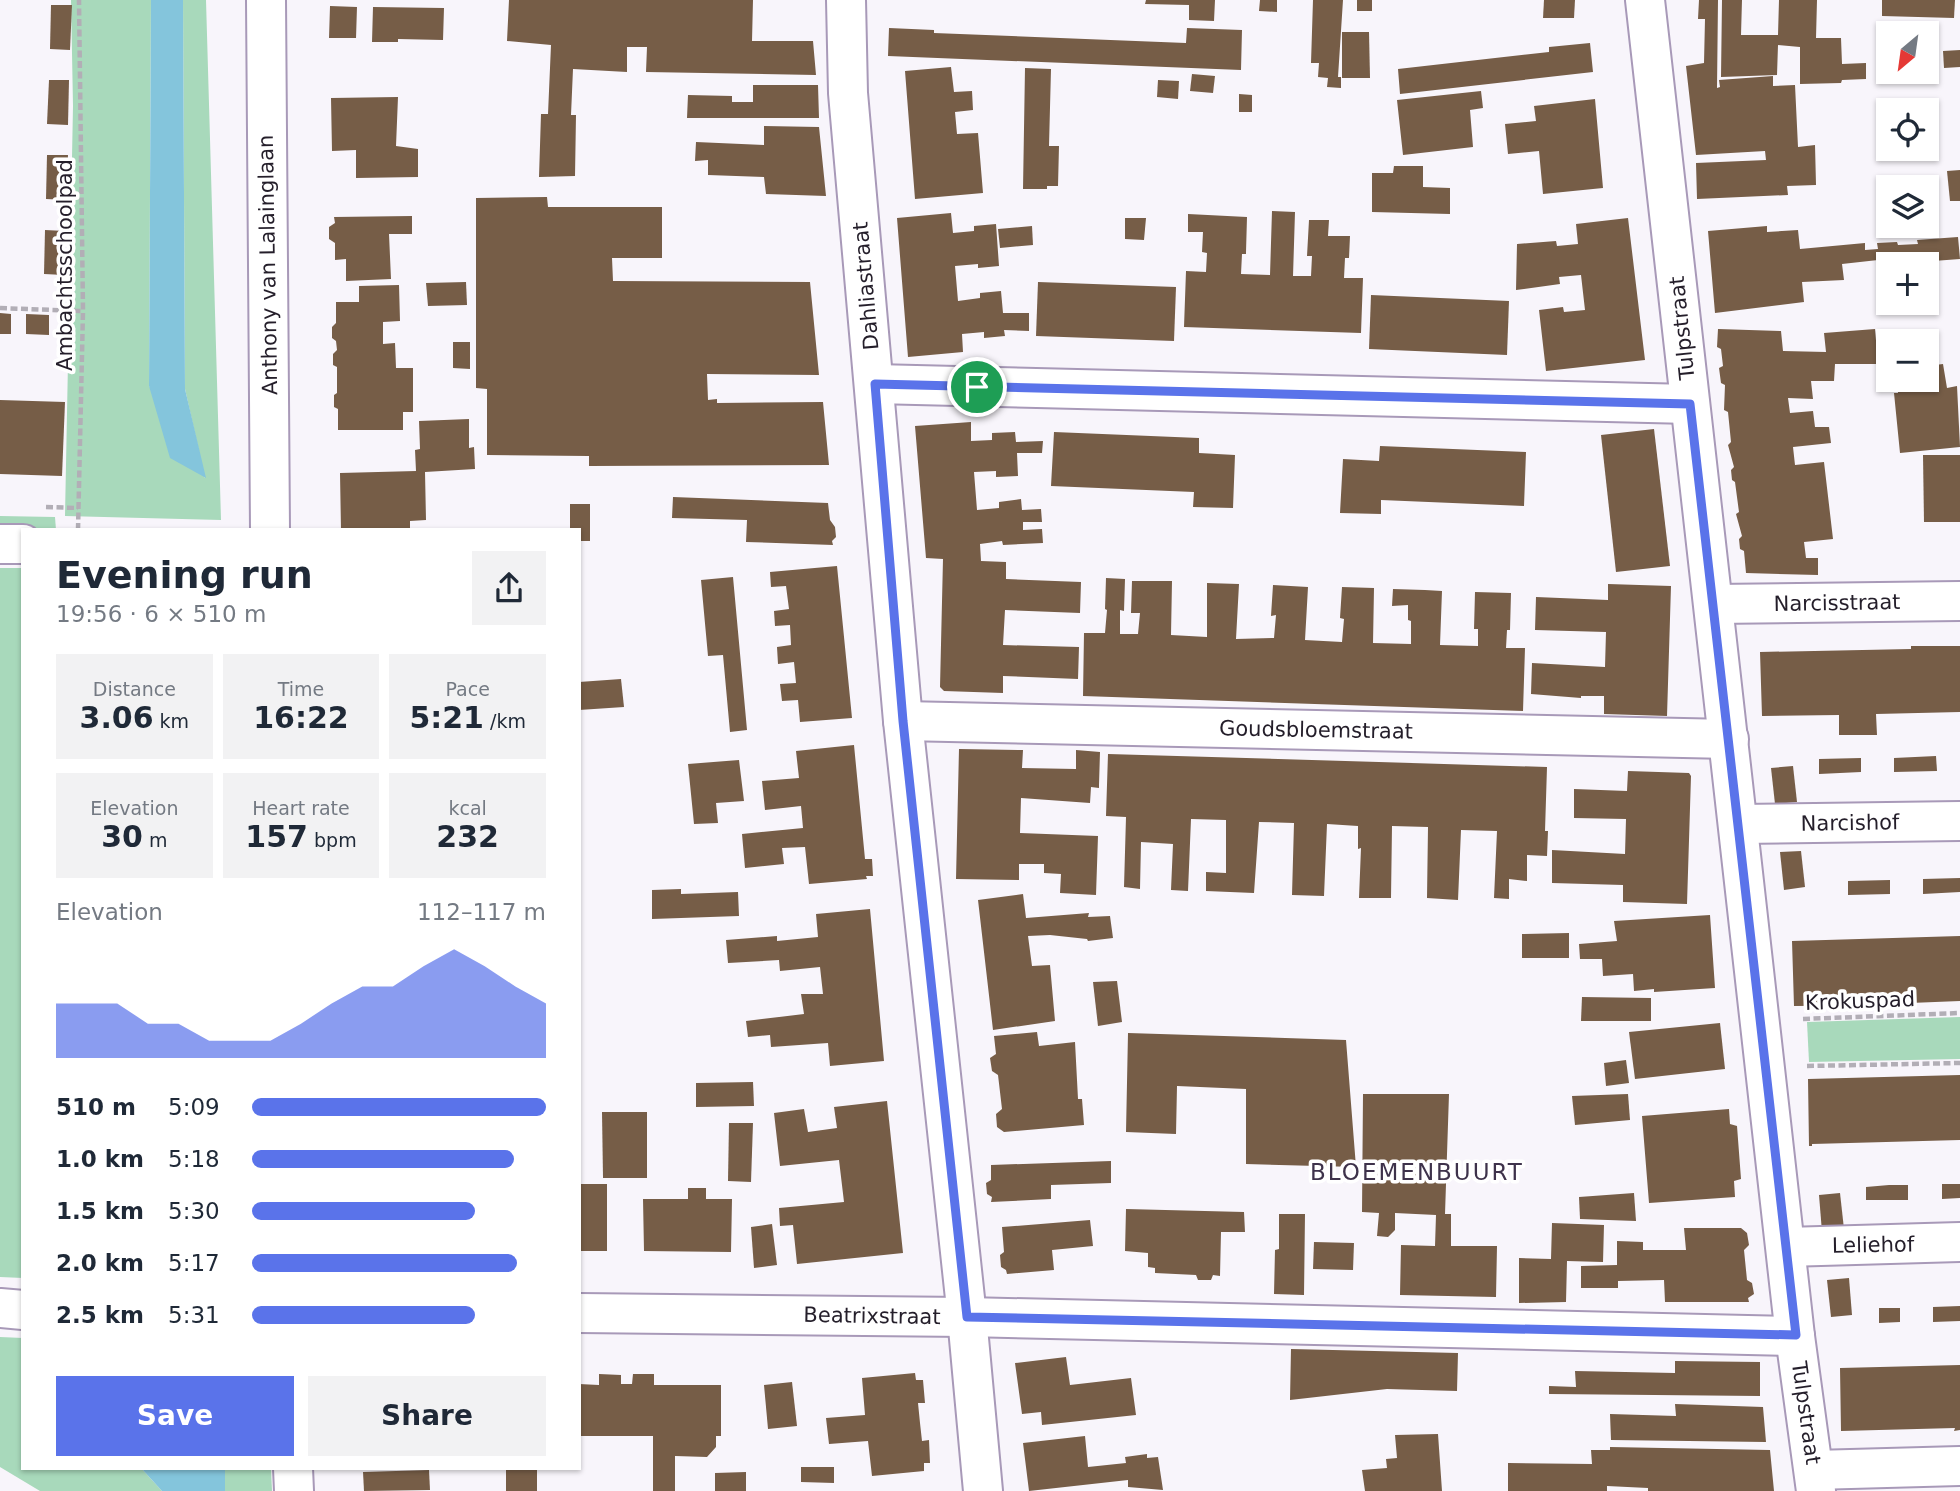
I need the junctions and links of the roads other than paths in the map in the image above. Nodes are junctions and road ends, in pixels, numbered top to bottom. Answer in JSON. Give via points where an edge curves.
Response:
{"nodes":[{"id":1,"x":265,"y":0,"type":"edge"},
{"id":2,"x":846,"y":0,"type":"edge"},
{"id":3,"x":1645,"y":0,"type":"edge"},
{"id":4,"x":875,"y":384,"type":"junction"},
{"id":5,"x":1690,"y":404,"type":"junction"},
{"id":6,"x":270,"y":528,"type":"edge"},
{"id":7,"x":0,"y":544,"type":"edge"},
{"id":8,"x":21,"y":544,"type":"edge"},
{"id":9,"x":1960,"y":601,"type":"edge"},
{"id":10,"x":1714,"y":604,"type":"junction"},
{"id":11,"x":903,"y":721,"type":"junction"},
{"id":12,"x":1729,"y":739,"type":"junction"},
{"id":13,"x":1960,"y":821,"type":"edge"},
{"id":14,"x":1739,"y":824,"type":"junction"},
{"id":15,"x":1960,"y":1242,"type":"edge"},
{"id":16,"x":1786,"y":1247,"type":"junction"},
{"id":17,"x":0,"y":1308,"type":"edge"},
{"id":18,"x":21,"y":1310,"type":"edge"},
{"id":19,"x":581,"y":1313,"type":"edge"},
{"id":20,"x":967,"y":1317,"type":"junction"},
{"id":21,"x":1796,"y":1335,"type":"junction"},
{"id":22,"x":1960,"y":1466,"type":"edge"},
{"id":23,"x":293,"y":1470,"type":"edge"},
{"id":24,"x":1815,"y":1481,"type":"edge"},
{"id":25,"x":294,"y":1491,"type":"edge"},
{"id":26,"x":984,"y":1491,"type":"edge"}],
"edges":[{"from":1,"to":6,"type":"street","name":"Anthony van Lalainglaan"},
{"from":2,"to":4,"type":"street","name":"Dahliastraat","via":[[848,93]]},
{"from":3,"to":5,"type":"street","name":"Tulpstraat"},
{"from":4,"to":5,"type":"street"},
{"from":4,"to":11,"type":"street","name":"Dahliastraat"},
{"from":5,"to":10,"type":"street","name":"Tulpstraat"},
{"from":7,"to":8,"type":"street"},
{"from":9,"to":10,"type":"street","name":"Narcisstraat"},
{"from":10,"to":12,"type":"street","name":"Tulpstraat"},
{"from":11,"to":12,"type":"street","name":"Goudsbloemstraat"},
{"from":11,"to":20,"type":"street","name":"Dahliastraat"},
{"from":12,"to":14,"type":"street","name":"Tulpstraat"},
{"from":13,"to":14,"type":"street","name":"Narcishof"},
{"from":14,"to":16,"type":"street","name":"Tulpstraat"},
{"from":15,"to":16,"type":"street","name":"Leliehof"},
{"from":16,"to":21,"type":"street","name":"Tulpstraat"},
{"from":17,"to":18,"type":"street"},
{"from":19,"to":20,"type":"street","name":"Beatrixstraat"},
{"from":20,"to":21,"type":"street","name":"Beatrixstraat"},
{"from":20,"to":26,"type":"street","name":"Dahliastraat"},
{"from":21,"to":24,"type":"street","name":"Tulpstraat"},
{"from":22,"to":24,"type":"street"},
{"from":23,"to":25,"type":"street"}]}
